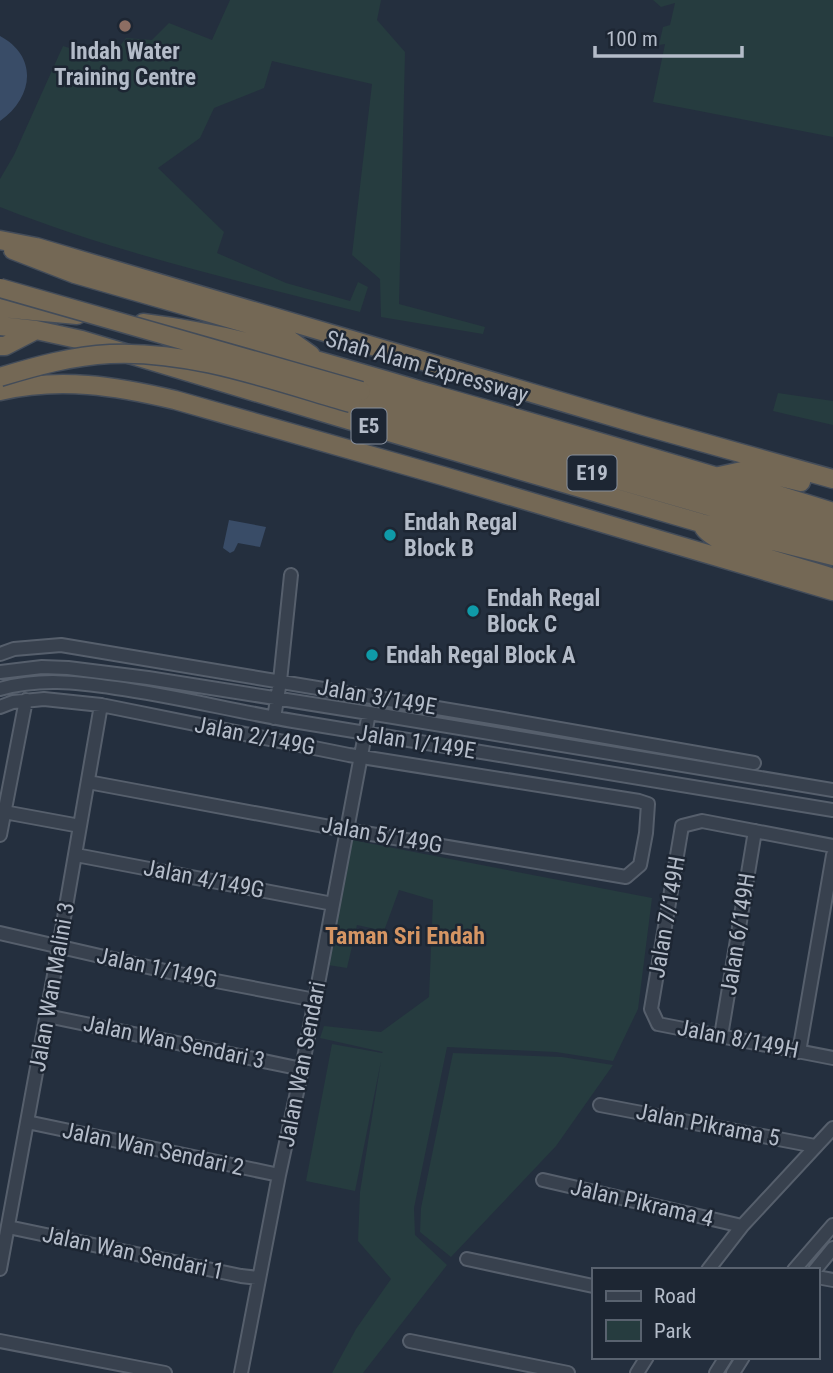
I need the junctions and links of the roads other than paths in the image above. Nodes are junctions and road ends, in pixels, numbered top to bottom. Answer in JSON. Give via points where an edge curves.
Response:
{"nodes":[{"id":1,"x":0,"y":242,"type":"edge"},
{"id":2,"x":0,"y":288,"type":"edge"},
{"id":3,"x":0,"y":308,"type":"edge"},
{"id":4,"x":0,"y":326,"type":"edge"},
{"id":5,"x":36,"y":330,"type":"junction"},
{"id":6,"x":0,"y":346,"type":"edge"},
{"id":7,"x":321,"y":362,"type":"junction"},
{"id":8,"x":0,"y":377,"type":"edge"},
{"id":9,"x":0,"y":391,"type":"edge"},
{"id":10,"x":356,"y":397,"type":"junction"},
{"id":11,"x":719,"y":477,"type":"junction"},
{"id":12,"x":833,"y":479,"type":"edge"},
{"id":13,"x":833,"y":490,"type":"edge"},
{"id":14,"x":833,"y":512,"type":"edge"},
{"id":15,"x":701,"y":523,"type":"junction"},
{"id":16,"x":833,"y":526,"type":"edge"},
{"id":17,"x":833,"y":542,"type":"edge"},
{"id":18,"x":833,"y":556,"type":"edge"},
{"id":19,"x":291,"y":575,"type":"dead end"},
{"id":20,"x":833,"y":578,"type":"edge"},
{"id":21,"x":833,"y":591,"type":"edge"},
{"id":22,"x":0,"y":654,"type":"edge"},
{"id":23,"x":0,"y":672,"type":"edge"},
{"id":24,"x":280,"y":681,"type":"junction"},
{"id":25,"x":0,"y":689,"type":"edge"},
{"id":26,"x":277,"y":699,"type":"junction"},
{"id":27,"x":26,"y":700,"type":"junction"},
{"id":28,"x":101,"y":705,"type":"junction"},
{"id":29,"x":0,"y":707,"type":"edge"},
{"id":30,"x":369,"y":713,"type":"junction"},
{"id":31,"x":274,"y":718,"type":"junction"},
{"id":32,"x":365,"y":733,"type":"junction"},
{"id":33,"x":361,"y":756,"type":"junction"},
{"id":34,"x":754,"y":763,"type":"dead end"},
{"id":35,"x":88,"y":782,"type":"junction"},
{"id":36,"x":833,"y":789,"type":"edge"},
{"id":37,"x":833,"y":810,"type":"edge"},
{"id":38,"x":4,"y":811,"type":"junction"},
{"id":39,"x":80,"y":826,"type":"junction"},
{"id":40,"x":347,"y":830,"type":"junction"},
{"id":41,"x":755,"y":831,"type":"junction"},
{"id":42,"x":646,"y":833,"type":"joint"},
{"id":43,"x":0,"y":835,"type":"edge"},
{"id":44,"x":833,"y":846,"type":"edge"},
{"id":45,"x":76,"y":855,"type":"junction"},
{"id":46,"x":833,"y":855,"type":"edge"},
{"id":47,"x":333,"y":904,"type":"junction"},
{"id":48,"x":0,"y":933,"type":"edge"},
{"id":49,"x":59,"y":946,"type":"junction"},
{"id":50,"x":315,"y":1000,"type":"junction"},
{"id":51,"x":651,"y":1009,"type":"joint"},
{"id":52,"x":47,"y":1016,"type":"junction"},
{"id":53,"x":721,"y":1036,"type":"junction"},
{"id":54,"x":799,"y":1052,"type":"junction"},
{"id":55,"x":833,"y":1058,"type":"edge"},
{"id":56,"x":302,"y":1069,"type":"junction"},
{"id":57,"x":600,"y":1105,"type":"dead end"},
{"id":58,"x":27,"y":1122,"type":"junction"},
{"id":59,"x":833,"y":1128,"type":"edge"},
{"id":60,"x":815,"y":1146,"type":"junction"},
{"id":61,"x":279,"y":1175,"type":"junction"},
{"id":62,"x":543,"y":1180,"type":"dead end"},
{"id":63,"x":742,"y":1226,"type":"junction"},
{"id":64,"x":8,"y":1227,"type":"junction"},
{"id":65,"x":831,"y":1232,"type":"edge"},
{"id":66,"x":816,"y":1243,"type":"junction"},
{"id":67,"x":831,"y":1253,"type":"edge"},
{"id":68,"x":467,"y":1259,"type":"dead end"},
{"id":69,"x":710,"y":1268,"type":"edge"},
{"id":70,"x":796,"y":1268,"type":"edge"},
{"id":71,"x":817,"y":1268,"type":"edge"},
{"id":72,"x":0,"y":1269,"type":"edge"},
{"id":73,"x":258,"y":1278,"type":"junction"},
{"id":74,"x":592,"y":1286,"type":"edge"},
{"id":75,"x":0,"y":1340,"type":"edge"},
{"id":76,"x":410,"y":1341,"type":"dead end"},
{"id":77,"x":164,"y":1373,"type":"edge"},
{"id":78,"x":241,"y":1373,"type":"edge"},
{"id":79,"x":568,"y":1373,"type":"edge"}],
"edges":[{"from":1,"to":7,"type":"highway","via":[[75,274],[280,333]]},
{"from":1,"to":12,"type":"highway","via":[[36,247]]},
{"from":2,"to":10,"type":"highway","number":"E19","bridge":true},
{"from":3,"to":7,"type":"highway","name":"Shah Alam Expressway","number":"E5","via":[[159,325],[232,338]]},
{"from":4,"to":5,"type":"highway","number":"E5"},
{"from":5,"to":6,"type":"highway"},
{"from":5,"to":15,"type":"highway","number":"E5"},
{"from":7,"to":11,"type":"highway","name":"Shah Alam Expressway","number":"E5"},
{"from":8,"to":10,"type":"highway","number":"E19","bridge":true,"via":[[69,359],[138,354],[210,364]]},
{"from":9,"to":21,"type":"highway","via":[[46,384],[136,390]]},
{"from":10,"to":16,"type":"highway","number":"E19"},
{"from":10,"to":17,"type":"highway","number":"E19"},
{"from":11,"to":13,"type":"highway","via":[[742,471]]},
{"from":11,"to":14,"type":"highway","name":"Shah Alam Expressway","number":"E5"},
{"from":15,"to":18,"type":"highway","number":"E5"},
{"from":15,"to":20,"type":"highway","via":[[708,534],[739,549]]},
{"from":19,"to":24,"type":"street"},
{"from":22,"to":24,"type":"street","name":"Jalan 3/149E","via":[[61,645]]},
{"from":23,"to":26,"type":"street","name":"Jalan 1/149E","via":[[68,668]]},
{"from":24,"to":26,"type":"street"},
{"from":24,"to":34,"type":"street","name":"Jalan 3/149E"},
{"from":25,"to":31,"type":"street","name":"Jalan 1/149E","via":[[25,683],[75,682]]},
{"from":26,"to":30,"type":"street","name":"Jalan 1/149E"},
{"from":26,"to":31,"type":"street"},
{"from":27,"to":28,"type":"street","name":"Jalan 2/149G"},
{"from":27,"to":29,"type":"street","name":"Jalan 2/149G"},
{"from":27,"to":38,"type":"street"},
{"from":28,"to":33,"type":"street","name":"Jalan 2/149G"},
{"from":28,"to":35,"type":"street","name":"Jalan Wan Malini 3"},
{"from":30,"to":32,"type":"street","name":"Jalan Wan Sendari"},
{"from":30,"to":36,"type":"street","name":"Jalan 1/149E"},
{"from":31,"to":32,"type":"street","name":"Jalan 1/149E"},
{"from":32,"to":33,"type":"street","name":"Jalan Wan Sendari"},
{"from":32,"to":37,"type":"street","name":"Jalan 1/149E"},
{"from":33,"to":40,"type":"street","name":"Jalan Wan Sendari"},
{"from":33,"to":42,"type":"street","name":"Jalan 2/149G","via":[[639,801],[648,804]]},
{"from":35,"to":39,"type":"street","name":"Jalan Wan Malini 3"},
{"from":35,"to":40,"type":"street","name":"Jalan 5/149G"},
{"from":38,"to":39,"type":"street"},
{"from":38,"to":43,"type":"street"},
{"from":39,"to":45,"type":"street","name":"Jalan Wan Malini 3"},
{"from":40,"to":42,"type":"street","name":"Jalan 5/149G","via":[[626,877],[640,865]]},
{"from":40,"to":47,"type":"street","name":"Jalan Wan Sendari"},
{"from":41,"to":44,"type":"street"},
{"from":41,"to":51,"type":"street","name":"Jalan 7/149H","via":[[702,821],[682,826]]},
{"from":41,"to":53,"type":"street","name":"Jalan 6/149H"},
{"from":45,"to":47,"type":"street","name":"Jalan 4/149G"},
{"from":45,"to":49,"type":"street","name":"Jalan Wan Malini 3"},
{"from":46,"to":54,"type":"street"},
{"from":47,"to":50,"type":"street","name":"Jalan Wan Sendari"},
{"from":48,"to":49,"type":"street","name":"Jalan 1/149G"},
{"from":49,"to":50,"type":"street","name":"Jalan 1/149G"},
{"from":49,"to":52,"type":"street","name":"Jalan Wan Malini 3"},
{"from":50,"to":56,"type":"street","name":"Jalan Wan Sendari"},
{"from":51,"to":53,"type":"street","name":"Jalan 8/149H","via":[[658,1024]]},
{"from":52,"to":56,"type":"street","name":"Jalan Wan Sendari 3"},
{"from":52,"to":58,"type":"street","name":"Jalan Wan Malini 3"},
{"from":53,"to":54,"type":"street","name":"Jalan 8/149H"},
{"from":54,"to":55,"type":"street","name":"Jalan 8/149H"},
{"from":56,"to":61,"type":"street","name":"Jalan Wan Sendari"},
{"from":57,"to":60,"type":"street","name":"Jalan Pikrama 5"},
{"from":58,"to":61,"type":"street","name":"Jalan Wan Sendari 2"},
{"from":58,"to":64,"type":"street","name":"Jalan Wan Malini 3"},
{"from":59,"to":60,"type":"street"},
{"from":60,"to":63,"type":"street"},
{"from":61,"to":73,"type":"street","name":"Jalan Wan Sendari"},
{"from":62,"to":63,"type":"street","name":"Jalan Pikrama 4"},
{"from":63,"to":69,"type":"street"},
{"from":64,"to":72,"type":"street","name":"Jalan Wan Malini 3"},
{"from":64,"to":73,"type":"street","name":"Jalan Wan Sendari 1"},
{"from":65,"to":66,"type":"street"},
{"from":66,"to":67,"type":"street"},
{"from":66,"to":70,"type":"street"},
{"from":67,"to":71,"type":"street"},
{"from":68,"to":74,"type":"street"},
{"from":73,"to":78,"type":"street","name":"Jalan Wan Sendari"},
{"from":75,"to":77,"type":"street"},
{"from":76,"to":79,"type":"street"}]}
